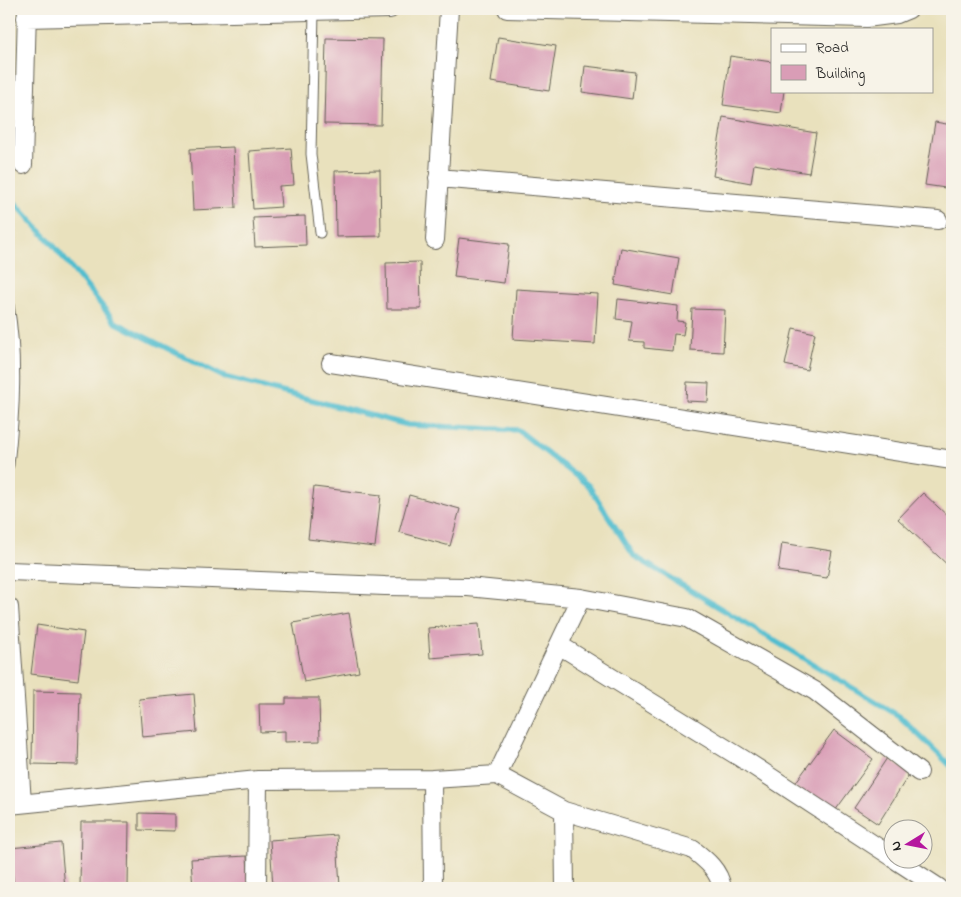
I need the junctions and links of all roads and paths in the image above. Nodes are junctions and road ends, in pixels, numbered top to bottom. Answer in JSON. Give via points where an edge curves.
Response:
{"nodes":[{"id":1,"x":390,"y":9,"type":"edge"},
{"id":2,"x":449,"y":9,"type":"edge"},
{"id":3,"x":507,"y":9,"type":"edge"},
{"id":4,"x":909,"y":9,"type":"edge"},
{"id":5,"x":314,"y":11,"type":"junction"},
{"id":6,"x":27,"y":14,"type":"edge"},
{"id":7,"x":23,"y":165,"type":"dead end"},
{"id":8,"x":438,"y":178,"type":"junction"},
{"id":9,"x":938,"y":220,"type":"dead end"},
{"id":10,"x":320,"y":233,"type":"dead end"},
{"id":11,"x":435,"y":240,"type":"dead end"},
{"id":12,"x":9,"y":305,"type":"edge"},
{"id":13,"x":331,"y":363,"type":"dead end"},
{"id":14,"x":952,"y":460,"type":"edge"},
{"id":15,"x":9,"y":465,"type":"edge"},
{"id":16,"x":9,"y":571,"type":"edge"},
{"id":17,"x":581,"y":598,"type":"junction"},
{"id":18,"x":9,"y":608,"type":"edge"},
{"id":19,"x":559,"y":645,"type":"junction"},
{"id":20,"x":919,"y":772,"type":"dead end"},
{"id":21,"x":497,"y":775,"type":"junction"},
{"id":22,"x":432,"y":779,"type":"junction"},
{"id":23,"x":258,"y":780,"type":"junction"},
{"id":24,"x":15,"y":804,"type":"edge"},
{"id":25,"x":564,"y":811,"type":"junction"},
{"id":26,"x":884,"y":852,"type":"edge"},
{"id":27,"x":912,"y":870,"type":"edge"},
{"id":28,"x":257,"y":888,"type":"edge"},
{"id":29,"x":433,"y":888,"type":"edge"},
{"id":30,"x":565,"y":888,"type":"edge"},
{"id":31,"x":722,"y":888,"type":"edge"},
{"id":32,"x":939,"y":888,"type":"edge"}],
"edges":[{"from":1,"to":5,"type":"street"},
{"from":2,"to":8,"type":"street"},
{"from":3,"to":4,"type":"street","via":[[866,18]]},
{"from":5,"to":6,"type":"street"},
{"from":5,"to":10,"type":"lane","via":[[311,154]]},
{"from":6,"to":7,"type":"street"},
{"from":8,"to":9,"type":"street"},
{"from":8,"to":11,"type":"street"},
{"from":12,"to":15,"type":"lane","via":[[15,357],[15,409]]},
{"from":13,"to":14,"type":"street"},
{"from":16,"to":17,"type":"street","via":[[468,587]]},
{"from":17,"to":19,"type":"street"},
{"from":17,"to":20,"type":"street","via":[[687,618],[815,690]]},
{"from":18,"to":24,"type":"street"},
{"from":19,"to":21,"type":"street"},
{"from":19,"to":26,"type":"street","via":[[746,761]]},
{"from":21,"to":22,"type":"street"},
{"from":21,"to":25,"type":"street"},
{"from":22,"to":23,"type":"street"},
{"from":22,"to":29,"type":"street"},
{"from":23,"to":24,"type":"street"},
{"from":23,"to":28,"type":"street"},
{"from":25,"to":30,"type":"street"},
{"from":25,"to":31,"type":"street","via":[[692,849],[708,861],[720,878]]},
{"from":27,"to":32,"type":"street"}]}
